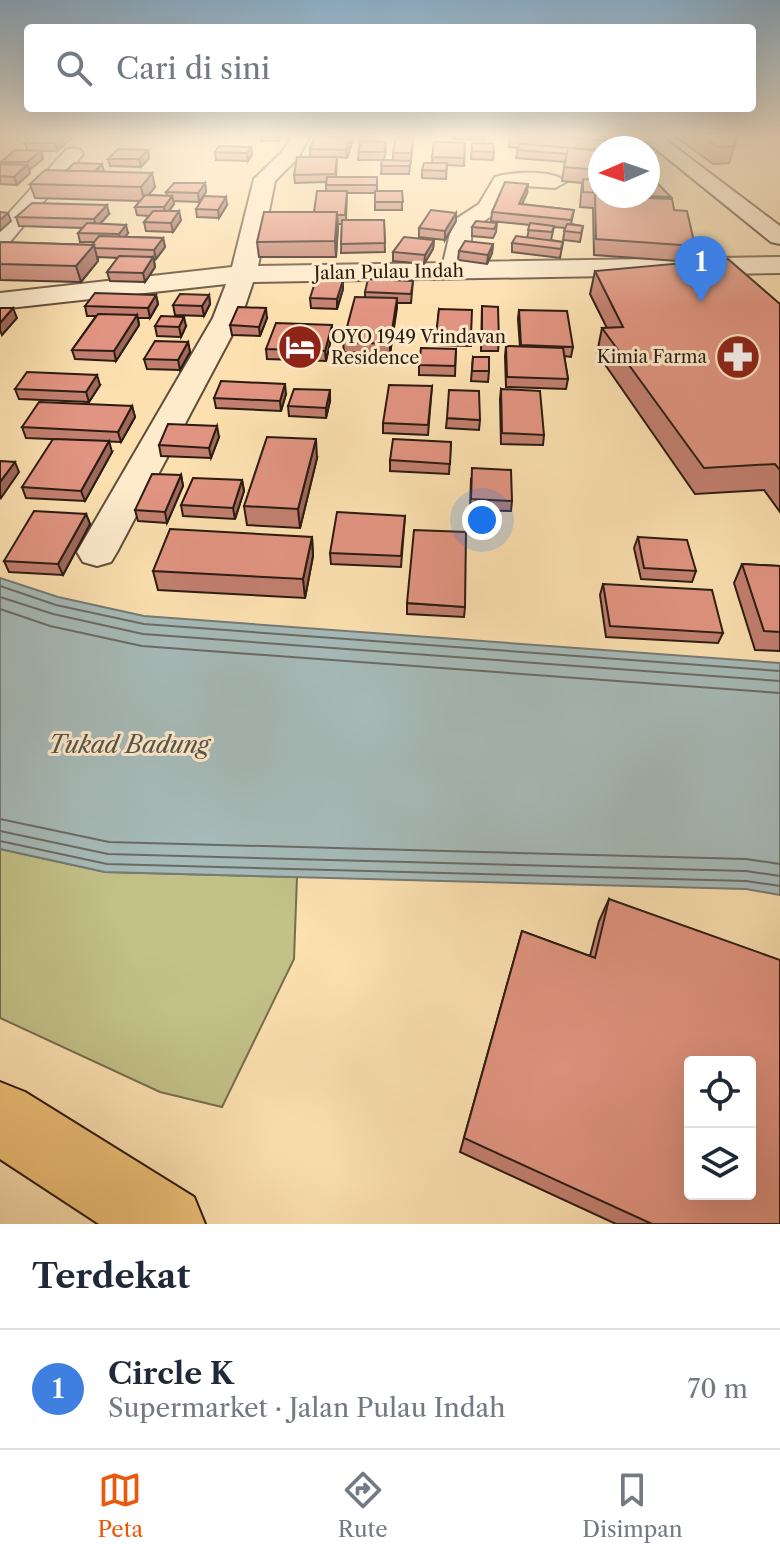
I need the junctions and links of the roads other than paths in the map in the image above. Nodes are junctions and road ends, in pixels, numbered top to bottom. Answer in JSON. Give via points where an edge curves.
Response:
{"nodes":[{"id":1,"x":38,"y":194,"type":"edge"},
{"id":2,"x":261,"y":194,"type":"edge"},
{"id":3,"x":495,"y":194,"type":"edge"},
{"id":4,"x":724,"y":194,"type":"edge"},
{"id":5,"x":780,"y":237,"type":"edge"},
{"id":6,"x":0,"y":238,"type":"edge"},
{"id":7,"x":780,"y":265,"type":"edge"},
{"id":8,"x":455,"y":271,"type":"junction"},
{"id":9,"x":243,"y":274,"type":"junction"},
{"id":10,"x":0,"y":301,"type":"edge"},
{"id":11,"x":97,"y":552,"type":"dead end"},
{"id":12,"x":0,"y":1117,"type":"edge"},
{"id":13,"x":167,"y":1224,"type":"edge"}],
"edges":[{"from":1,"to":6,"type":"street"},
{"from":2,"to":9,"type":"street"},
{"from":3,"to":8,"type":"street","via":[[488,208],[461,226]]},
{"from":4,"to":5,"type":"street"},
{"from":7,"to":8,"type":"street","name":"Jalan Pulau Indah"},
{"from":8,"to":9,"type":"street","name":"Jalan Pulau Indah"},
{"from":9,"to":10,"type":"street","name":"Jalan Pulau Indah"},
{"from":9,"to":11,"type":"street","via":[[227,318]]},
{"from":12,"to":13,"type":"highway"}]}
